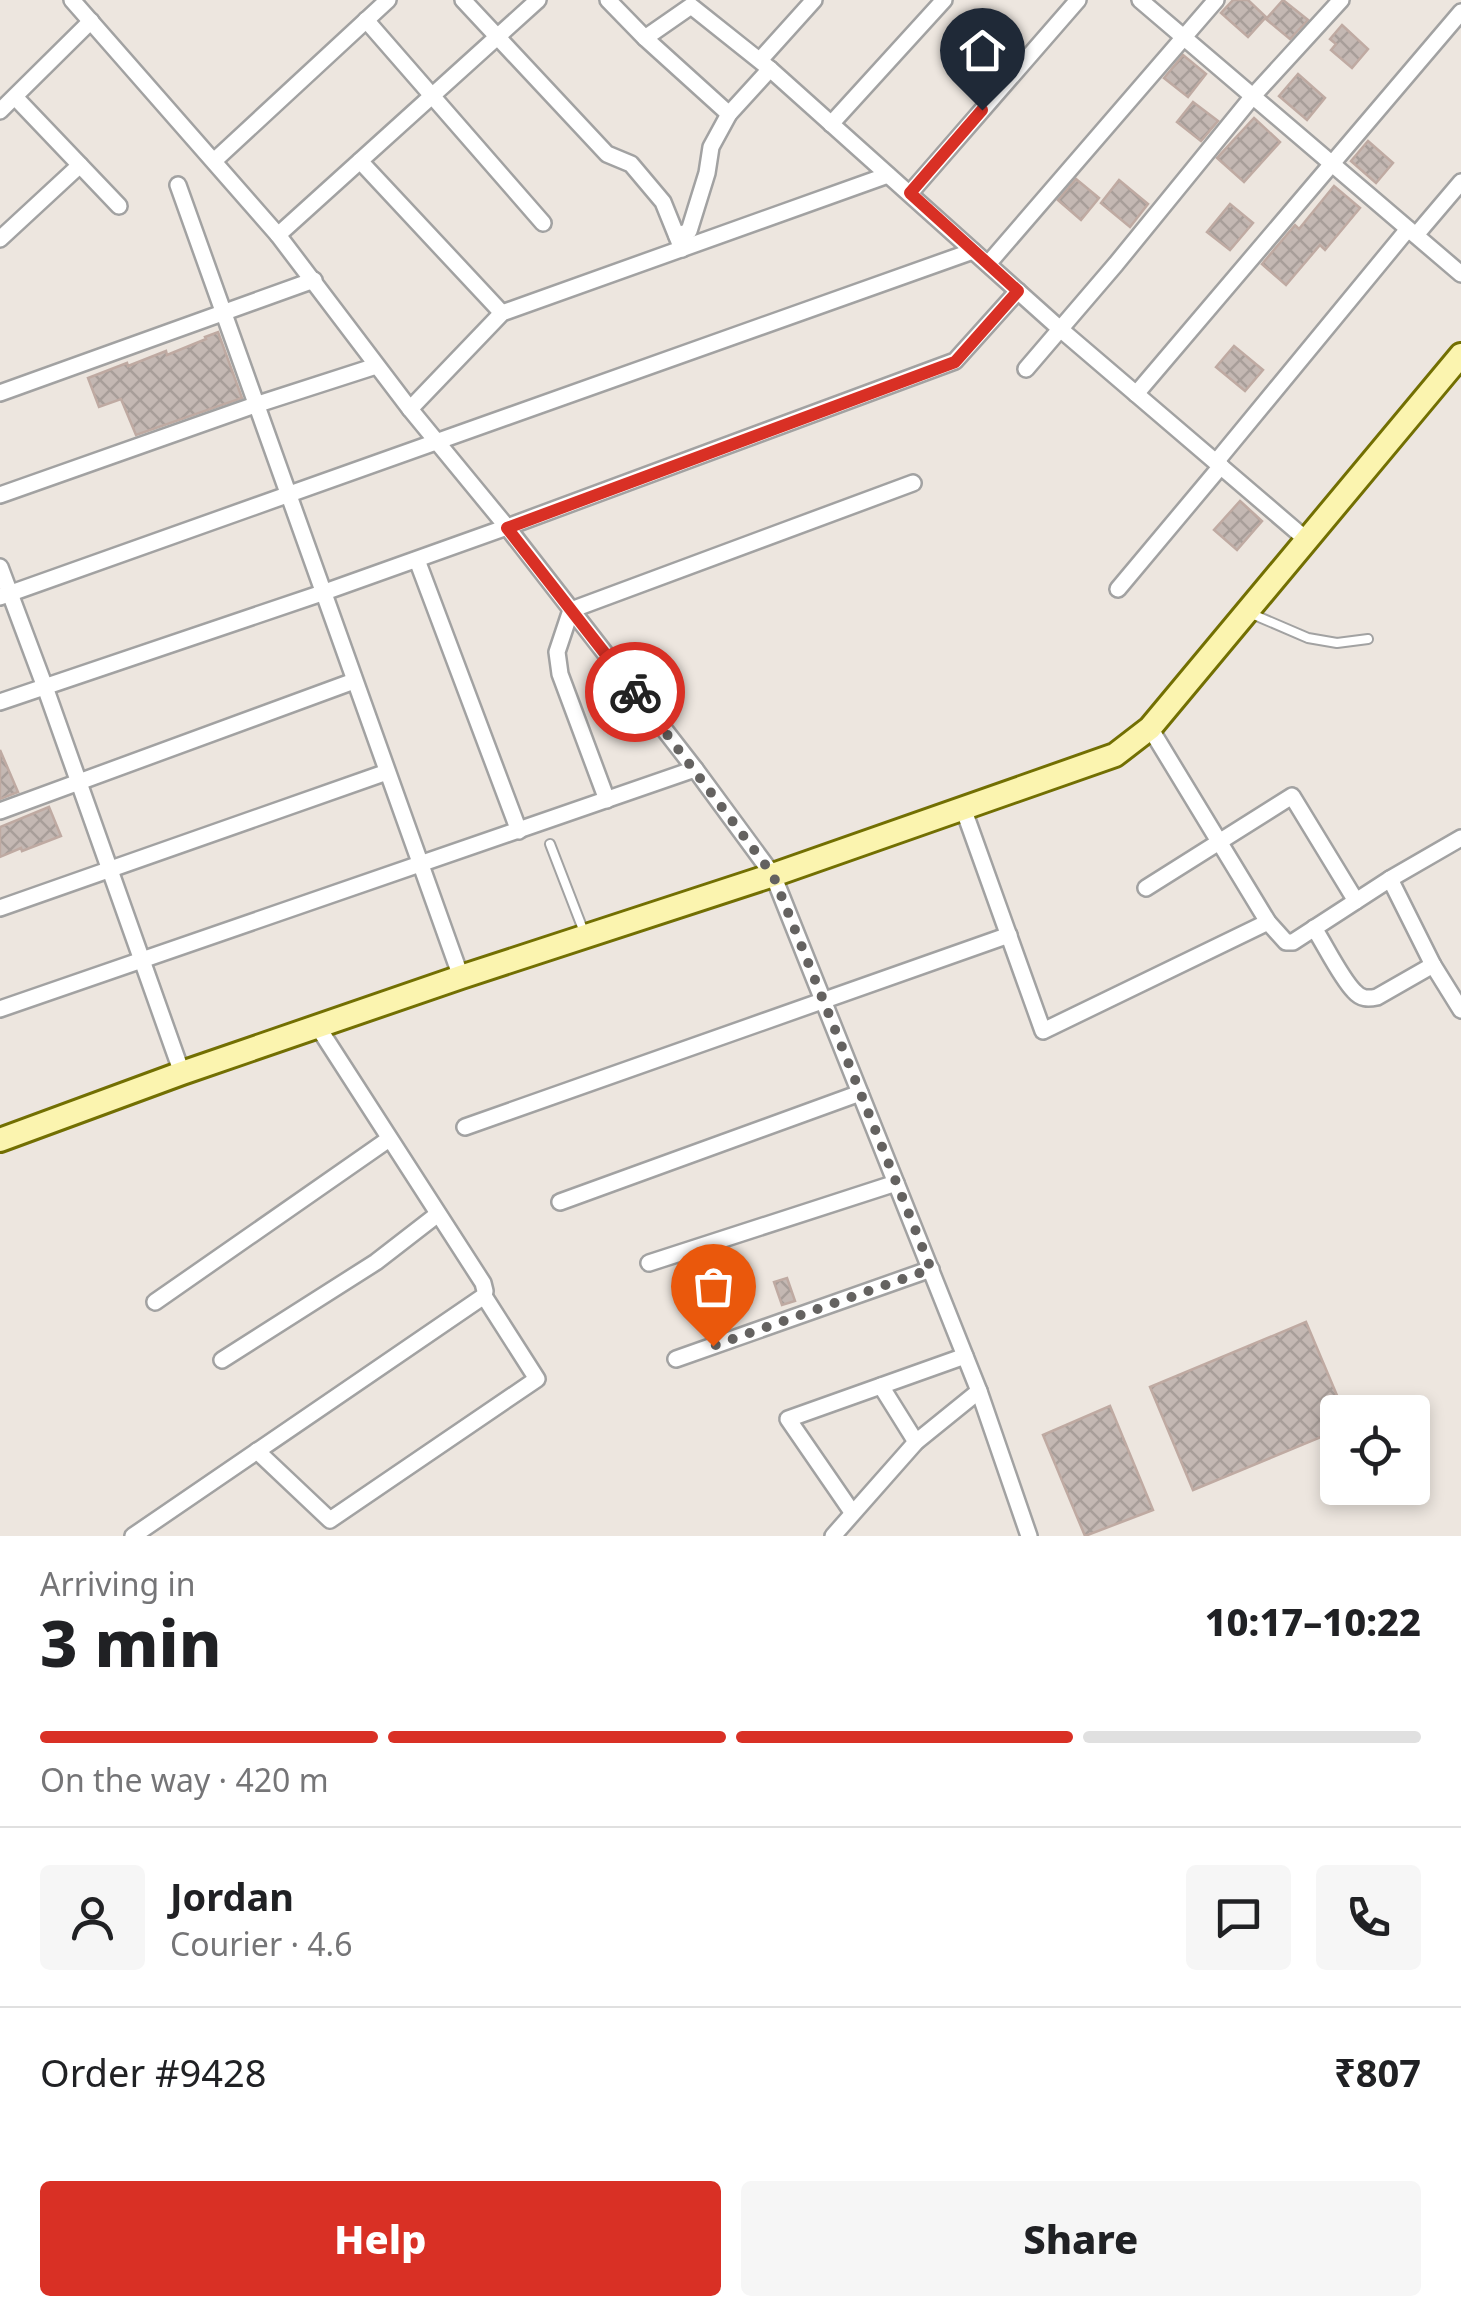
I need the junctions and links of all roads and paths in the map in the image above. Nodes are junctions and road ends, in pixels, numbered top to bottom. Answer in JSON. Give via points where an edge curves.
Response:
{"nodes":[{"id":1,"x":72,"y":0,"type":"edge"},
{"id":2,"x":388,"y":0,"type":"edge"},
{"id":3,"x":463,"y":0,"type":"edge"},
{"id":4,"x":538,"y":0,"type":"edge"},
{"id":5,"x":608,"y":0,"type":"edge"},
{"id":6,"x":814,"y":0,"type":"edge"},
{"id":7,"x":944,"y":0,"type":"edge"},
{"id":8,"x":1078,"y":0,"type":"edge"},
{"id":9,"x":1140,"y":0,"type":"edge"},
{"id":10,"x":1216,"y":0,"type":"edge"},
{"id":11,"x":1341,"y":0,"type":"edge"},
{"id":12,"x":694,"y":3,"type":"edge"},
{"id":13,"x":1461,"y":12,"type":"edge"},
{"id":14,"x":366,"y":20,"type":"junction"},
{"id":15,"x":91,"y":21,"type":"junction"},
{"id":16,"x":498,"y":38,"type":"junction"},
{"id":17,"x":644,"y":38,"type":"junction"},
{"id":18,"x":1184,"y":38,"type":"junction"},
{"id":19,"x":765,"y":65,"type":"junction"},
{"id":20,"x":432,"y":96,"type":"junction"},
{"id":21,"x":1253,"y":96,"type":"junction"},
{"id":22,"x":15,"y":97,"type":"junction"},
{"id":23,"x":0,"y":111,"type":"edge"},
{"id":24,"x":729,"y":114,"type":"junction"},
{"id":25,"x":831,"y":124,"type":"junction"},
{"id":26,"x":214,"y":161,"type":"junction"},
{"id":27,"x":360,"y":161,"type":"junction"},
{"id":28,"x":1333,"y":164,"type":"junction"},
{"id":29,"x":80,"y":165,"type":"junction"},
{"id":30,"x":888,"y":175,"type":"junction"},
{"id":31,"x":1461,"y":182,"type":"edge"},
{"id":32,"x":178,"y":186,"type":"dead end"},
{"id":33,"x":910,"y":193,"type":"junction"},
{"id":34,"x":119,"y":206,"type":"dead end"},
{"id":35,"x":544,"y":223,"type":"dead end"},
{"id":36,"x":1412,"y":232,"type":"junction"},
{"id":37,"x":278,"y":235,"type":"junction"},
{"id":38,"x":0,"y":240,"type":"edge"},
{"id":39,"x":680,"y":242,"type":"junction"},
{"id":40,"x":973,"y":251,"type":"junction"},
{"id":41,"x":988,"y":264,"type":"junction"},
{"id":42,"x":1461,"y":274,"type":"edge"},
{"id":43,"x":314,"y":280,"type":"junction"},
{"id":44,"x":1018,"y":291,"type":"junction"},
{"id":45,"x":224,"y":311,"type":"junction"},
{"id":46,"x":502,"y":313,"type":"junction"},
{"id":47,"x":1059,"y":328,"type":"junction"},
{"id":48,"x":1461,"y":355,"type":"edge"},
{"id":49,"x":376,"y":366,"type":"junction"},
{"id":50,"x":1026,"y":370,"type":"dead end"},
{"id":51,"x":0,"y":393,"type":"edge"},
{"id":52,"x":1136,"y":394,"type":"junction"},
{"id":53,"x":256,"y":405,"type":"junction"},
{"id":54,"x":410,"y":409,"type":"junction"},
{"id":55,"x":436,"y":441,"type":"junction"},
{"id":56,"x":1219,"y":464,"type":"junction"},
{"id":57,"x":913,"y":484,"type":"dead end"},
{"id":58,"x":0,"y":494,"type":"edge"},
{"id":59,"x":287,"y":496,"type":"junction"},
{"id":60,"x":507,"y":528,"type":"junction"},
{"id":61,"x":1308,"y":541,"type":"junction"},
{"id":62,"x":417,"y":560,"type":"junction"},
{"id":63,"x":0,"y":567,"type":"edge"},
{"id":64,"x":1118,"y":589,"type":"dead end"},
{"id":65,"x":322,"y":593,"type":"junction"},
{"id":66,"x":5,"y":595,"type":"edge"},
{"id":67,"x":571,"y":610,"type":"junction"},
{"id":68,"x":1248,"y":612,"type":"junction"},
{"id":69,"x":1368,"y":639,"type":"dead end"},
{"id":70,"x":354,"y":681,"type":"junction"},
{"id":71,"x":46,"y":687,"type":"junction"},
{"id":72,"x":0,"y":702,"type":"edge"},
{"id":73,"x":1150,"y":728,"type":"junction"},
{"id":74,"x":696,"y":769,"type":"junction"},
{"id":75,"x":387,"y":772,"type":"junction"},
{"id":76,"x":78,"y":782,"type":"junction"},
{"id":77,"x":607,"y":800,"type":"junction"},
{"id":78,"x":964,"y":808,"type":"junction"},
{"id":79,"x":0,"y":811,"type":"edge"},
{"id":80,"x":519,"y":831,"type":"junction"},
{"id":81,"x":1461,"y":838,"type":"edge"},
{"id":82,"x":1222,"y":842,"type":"junction"},
{"id":83,"x":550,"y":844,"type":"dead end"},
{"id":84,"x":421,"y":865,"type":"junction"},
{"id":85,"x":110,"y":870,"type":"junction"},
{"id":86,"x":773,"y":875,"type":"junction"},
{"id":87,"x":1390,"y":879,"type":"junction"},
{"id":88,"x":1146,"y":888,"type":"dead end"},
{"id":89,"x":1356,"y":901,"type":"junction"},
{"id":90,"x":0,"y":908,"type":"edge"},
{"id":91,"x":1268,"y":922,"type":"junction"},
{"id":92,"x":1314,"y":928,"type":"junction"},
{"id":93,"x":1008,"y":934,"type":"junction"},
{"id":94,"x":585,"y":936,"type":"junction"},
{"id":95,"x":141,"y":960,"type":"junction"},
{"id":96,"x":1433,"y":965,"type":"junction"},
{"id":97,"x":461,"y":977,"type":"junction"},
{"id":98,"x":823,"y":1000,"type":"junction"},
{"id":99,"x":0,"y":1008,"type":"edge"},
{"id":100,"x":1461,"y":1010,"type":"edge"},
{"id":101,"x":318,"y":1027,"type":"junction"},
{"id":102,"x":182,"y":1073,"type":"junction"},
{"id":103,"x":860,"y":1094,"type":"junction"},
{"id":104,"x":465,"y":1127,"type":"dead end"},
{"id":105,"x":390,"y":1139,"type":"junction"},
{"id":106,"x":0,"y":1140,"type":"edge"},
{"id":107,"x":896,"y":1183,"type":"junction"},
{"id":108,"x":560,"y":1202,"type":"dead end"},
{"id":109,"x":438,"y":1214,"type":"junction"},
{"id":110,"x":650,"y":1263,"type":"dead end"},
{"id":111,"x":931,"y":1269,"type":"junction"},
{"id":112,"x":484,"y":1296,"type":"junction"},
{"id":113,"x":155,"y":1302,"type":"dead end"},
{"id":114,"x":965,"y":1356,"type":"junction"},
{"id":115,"x":676,"y":1358,"type":"dead end"},
{"id":116,"x":222,"y":1360,"type":"dead end"},
{"id":117,"x":881,"y":1386,"type":"junction"},
{"id":118,"x":979,"y":1391,"type":"junction"},
{"id":119,"x":916,"y":1442,"type":"junction"},
{"id":120,"x":257,"y":1451,"type":"junction"},
{"id":121,"x":852,"y":1512,"type":"junction"},
{"id":122,"x":133,"y":1536,"type":"edge"},
{"id":123,"x":833,"y":1536,"type":"edge"},
{"id":124,"x":1029,"y":1536,"type":"edge"}],
"edges":[{"from":1,"to":15,"type":"street"},
{"from":2,"to":14,"type":"street"},
{"from":3,"to":16,"type":"street"},
{"from":4,"to":16,"type":"street"},
{"from":5,"to":17,"type":"street"},
{"from":6,"to":19,"type":"street"},
{"from":7,"to":25,"type":"street"},
{"from":8,"to":33,"type":"street"},
{"from":9,"to":18,"type":"street"},
{"from":10,"to":18,"type":"street"},
{"from":11,"to":21,"type":"street"},
{"from":12,"to":17,"type":"street"},
{"from":12,"to":19,"type":"street"},
{"from":13,"to":28,"type":"street"},
{"from":14,"to":20,"type":"street"},
{"from":14,"to":26,"type":"street"},
{"from":15,"to":22,"type":"street"},
{"from":15,"to":26,"type":"street"},
{"from":16,"to":20,"type":"street"},
{"from":16,"to":39,"type":"street","via":[[607,154],[631,164],[663,202]]},
{"from":17,"to":24,"type":"street"},
{"from":18,"to":21,"type":"street"},
{"from":18,"to":41,"type":"street"},
{"from":19,"to":24,"type":"street"},
{"from":19,"to":25,"type":"street"},
{"from":20,"to":27,"type":"street"},
{"from":20,"to":35,"type":"street"},
{"from":21,"to":28,"type":"street"},
{"from":21,"to":47,"type":"street"},
{"from":22,"to":23,"type":"street"},
{"from":22,"to":29,"type":"street"},
{"from":24,"to":39,"type":"street"},
{"from":25,"to":30,"type":"street"},
{"from":26,"to":37,"type":"street"},
{"from":27,"to":37,"type":"street"},
{"from":27,"to":46,"type":"street"},
{"from":28,"to":36,"type":"street"},
{"from":28,"to":52,"type":"street"},
{"from":29,"to":34,"type":"street"},
{"from":29,"to":38,"type":"street"},
{"from":30,"to":33,"type":"street"},
{"from":30,"to":39,"type":"street"},
{"from":31,"to":36,"type":"street"},
{"from":32,"to":45,"type":"street"},
{"from":33,"to":40,"type":"street"},
{"from":36,"to":42,"type":"street"},
{"from":36,"to":56,"type":"street"},
{"from":37,"to":43,"type":"street"},
{"from":39,"to":46,"type":"street"},
{"from":40,"to":41,"type":"street"},
{"from":40,"to":55,"type":"street"},
{"from":41,"to":44,"type":"street"},
{"from":43,"to":45,"type":"street"},
{"from":43,"to":49,"type":"street"},
{"from":44,"to":47,"type":"street"},
{"from":44,"to":60,"type":"street","via":[[955,362]]},
{"from":45,"to":51,"type":"street"},
{"from":45,"to":53,"type":"street"},
{"from":46,"to":54,"type":"street"},
{"from":47,"to":50,"type":"street"},
{"from":47,"to":52,"type":"street"},
{"from":48,"to":61,"type":"main road"},
{"from":49,"to":53,"type":"street"},
{"from":49,"to":54,"type":"street"},
{"from":52,"to":56,"type":"street"},
{"from":53,"to":58,"type":"street"},
{"from":53,"to":59,"type":"street"},
{"from":54,"to":55,"type":"street"},
{"from":55,"to":59,"type":"street"},
{"from":55,"to":60,"type":"street"},
{"from":56,"to":61,"type":"street"},
{"from":56,"to":64,"type":"street"},
{"from":57,"to":67,"type":"street"},
{"from":59,"to":65,"type":"street"},
{"from":59,"to":66,"type":"street"},
{"from":60,"to":62,"type":"street"},
{"from":60,"to":67,"type":"street"},
{"from":61,"to":68,"type":"main road"},
{"from":62,"to":65,"type":"street"},
{"from":62,"to":80,"type":"street"},
{"from":63,"to":66,"type":"street"},
{"from":65,"to":70,"type":"street"},
{"from":65,"to":71,"type":"street"},
{"from":66,"to":71,"type":"street"},
{"from":67,"to":74,"type":"street"},
{"from":67,"to":77,"type":"street","via":[[557,652],[560,674]]},
{"from":68,"to":69,"type":"lane","via":[[1308,638],[1337,644]]},
{"from":68,"to":73,"type":"main road"},
{"from":70,"to":75,"type":"street"},
{"from":70,"to":76,"type":"street"},
{"from":71,"to":72,"type":"street"},
{"from":71,"to":76,"type":"street"},
{"from":73,"to":78,"type":"main road","via":[[1115,756]]},
{"from":73,"to":82,"type":"street"},
{"from":74,"to":77,"type":"street"},
{"from":74,"to":86,"type":"street"},
{"from":75,"to":84,"type":"street"},
{"from":75,"to":85,"type":"street"},
{"from":76,"to":79,"type":"street"},
{"from":76,"to":85,"type":"street"},
{"from":77,"to":80,"type":"street"},
{"from":78,"to":86,"type":"main road"},
{"from":78,"to":93,"type":"street"},
{"from":80,"to":84,"type":"street"},
{"from":81,"to":87,"type":"street"},
{"from":82,"to":88,"type":"street"},
{"from":82,"to":89,"type":"street","via":[[1292,796]]},
{"from":82,"to":91,"type":"street"},
{"from":83,"to":94,"type":"lane"},
{"from":84,"to":95,"type":"street"},
{"from":84,"to":97,"type":"street"},
{"from":85,"to":90,"type":"street"},
{"from":85,"to":95,"type":"street"},
{"from":86,"to":94,"type":"main road"},
{"from":86,"to":98,"type":"street"},
{"from":87,"to":89,"type":"street"},
{"from":87,"to":96,"type":"street"},
{"from":89,"to":92,"type":"street"},
{"from":91,"to":92,"type":"street","via":[[1286,942]]},
{"from":91,"to":93,"type":"street","via":[[1043,1031]]},
{"from":92,"to":96,"type":"street","via":[[1364,998]]},
{"from":93,"to":98,"type":"street"},
{"from":94,"to":97,"type":"main road"},
{"from":95,"to":99,"type":"street"},
{"from":95,"to":102,"type":"street"},
{"from":96,"to":100,"type":"street"},
{"from":97,"to":101,"type":"main road"},
{"from":98,"to":103,"type":"street"},
{"from":98,"to":104,"type":"street"},
{"from":101,"to":102,"type":"main road"},
{"from":101,"to":105,"type":"street"},
{"from":102,"to":106,"type":"main road"},
{"from":103,"to":107,"type":"street"},
{"from":103,"to":108,"type":"street"},
{"from":105,"to":109,"type":"street"},
{"from":105,"to":113,"type":"street"},
{"from":107,"to":110,"type":"street"},
{"from":107,"to":111,"type":"street"},
{"from":109,"to":112,"type":"street","via":[[485,1287]]},
{"from":109,"to":116,"type":"street","via":[[376,1262]]},
{"from":111,"to":114,"type":"street"},
{"from":111,"to":115,"type":"street"},
{"from":112,"to":120,"type":"street"},
{"from":112,"to":120,"type":"street","via":[[538,1378],[522,1390],[330,1520]]},
{"from":114,"to":117,"type":"street"},
{"from":114,"to":118,"type":"street"},
{"from":117,"to":119,"type":"street"},
{"from":117,"to":121,"type":"street","via":[[788,1419]]},
{"from":118,"to":119,"type":"street"},
{"from":118,"to":124,"type":"street"},
{"from":119,"to":121,"type":"street"},
{"from":120,"to":122,"type":"street"},
{"from":121,"to":123,"type":"street"}]}
